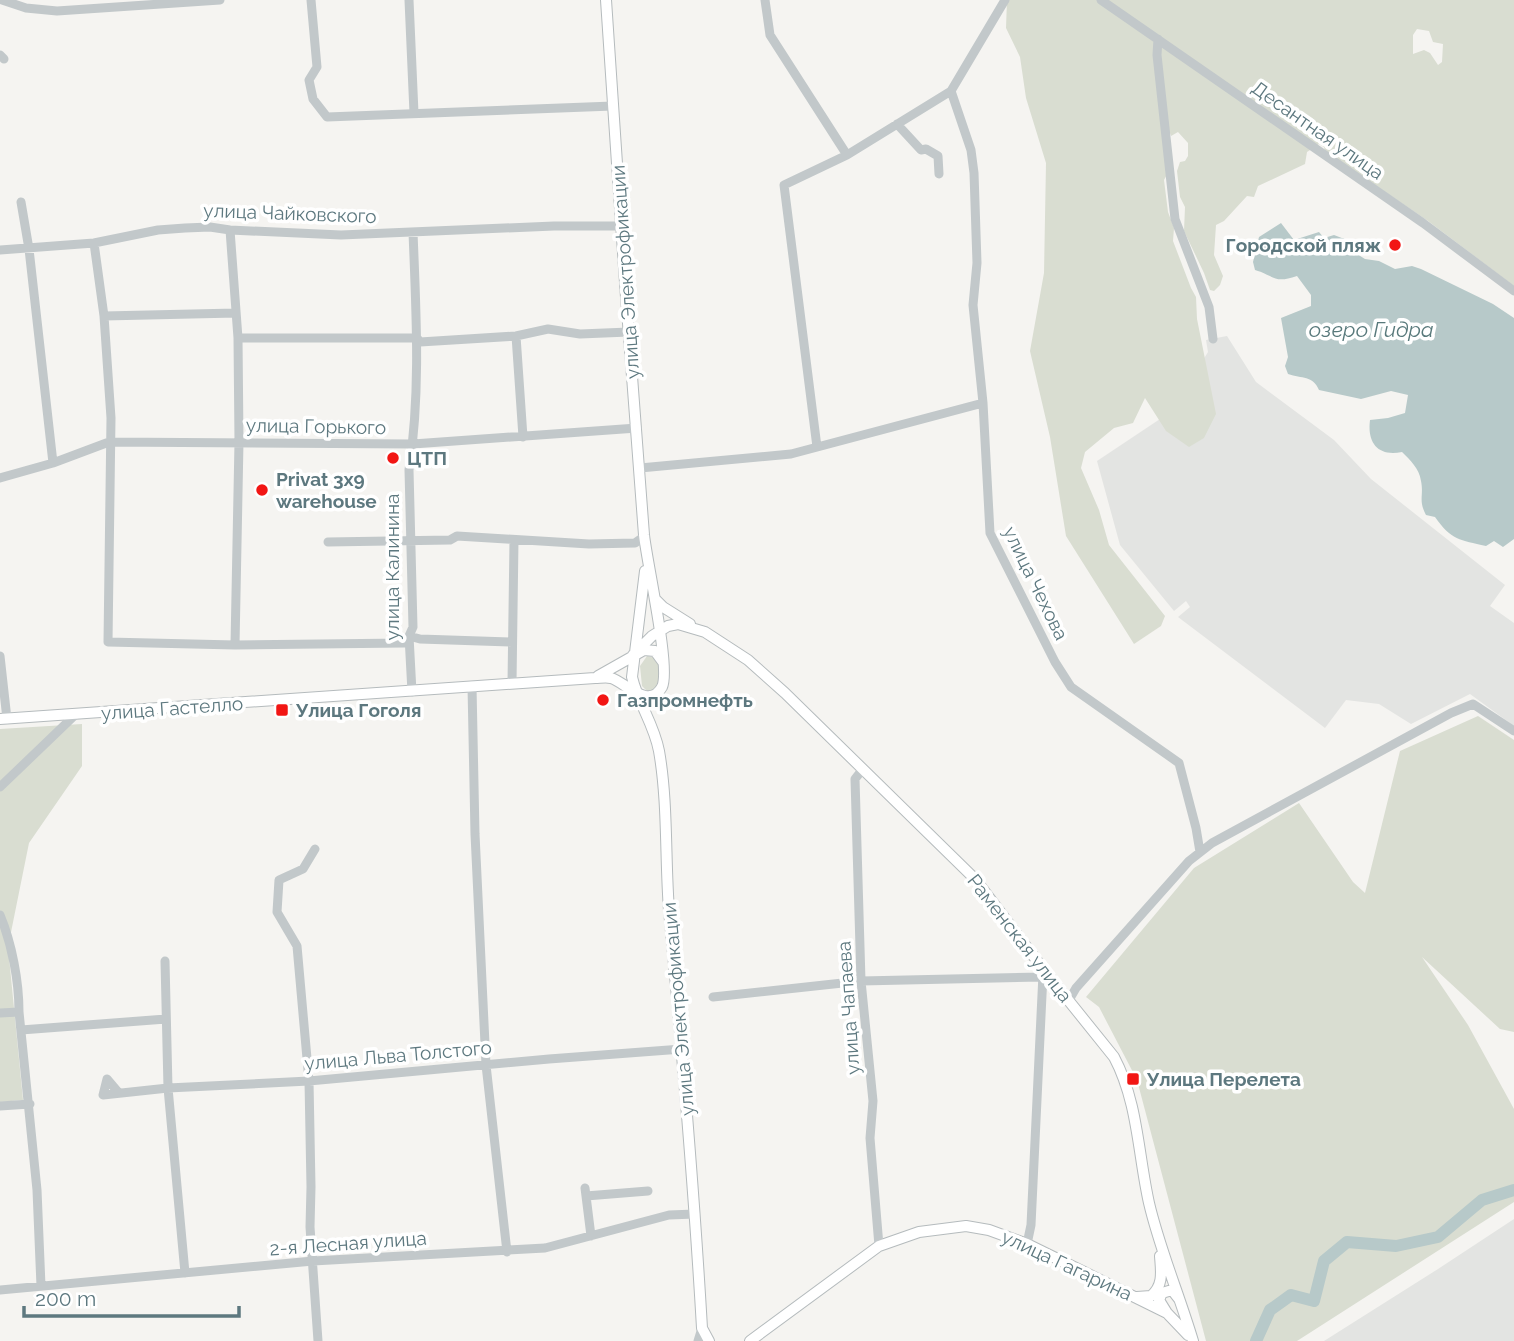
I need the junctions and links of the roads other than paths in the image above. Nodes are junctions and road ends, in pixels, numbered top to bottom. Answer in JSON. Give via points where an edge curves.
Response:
{"nodes":[{"id":1,"x":3,"y":0,"type":"edge"},
{"id":2,"x":220,"y":0,"type":"edge"},
{"id":3,"x":311,"y":0,"type":"edge"},
{"id":4,"x":409,"y":0,"type":"edge"},
{"id":5,"x":606,"y":0,"type":"edge"},
{"id":6,"x":765,"y":0,"type":"edge"},
{"id":7,"x":1005,"y":0,"type":"edge"},
{"id":8,"x":1101,"y":0,"type":"edge"},
{"id":9,"x":0,"y":8,"type":"edge"},
{"id":10,"x":1158,"y":39,"type":"junction"},
{"id":11,"x":951,"y":91,"type":"junction"},
{"id":12,"x":613,"y":106,"type":"junction"},
{"id":13,"x":414,"y":113,"type":"junction"},
{"id":14,"x":897,"y":124,"type":"junction"},
{"id":15,"x":847,"y":155,"type":"junction"},
{"id":16,"x":939,"y":174,"type":"dead end"},
{"id":17,"x":20,"y":202,"type":"dead end"},
{"id":18,"x":622,"y":226,"type":"junction"},
{"id":19,"x":230,"y":230,"type":"junction"},
{"id":20,"x":413,"y":232,"type":"junction"},
{"id":21,"x":94,"y":243,"type":"junction"},
{"id":22,"x":29,"y":249,"type":"junction"},
{"id":23,"x":0,"y":250,"type":"edge"},
{"id":24,"x":1514,"y":291,"type":"edge"},
{"id":25,"x":236,"y":313,"type":"junction"},
{"id":26,"x":104,"y":316,"type":"junction"},
{"id":27,"x":629,"y":332,"type":"junction"},
{"id":28,"x":516,"y":336,"type":"junction"},
{"id":29,"x":238,"y":338,"type":"junction"},
{"id":30,"x":417,"y":338,"type":"junction"},
{"id":31,"x":1213,"y":339,"type":"dead end"},
{"id":32,"x":983,"y":403,"type":"junction"},
{"id":33,"x":637,"y":428,"type":"junction"},
{"id":34,"x":523,"y":437,"type":"junction"},
{"id":35,"x":109,"y":442,"type":"junction"},
{"id":36,"x":239,"y":442,"type":"junction"},
{"id":37,"x":413,"y":444,"type":"junction"},
{"id":38,"x":817,"y":447,"type":"junction"},
{"id":39,"x":53,"y":463,"type":"junction"},
{"id":40,"x":640,"y":468,"type":"junction"},
{"id":41,"x":0,"y":478,"type":"edge"},
{"id":42,"x":514,"y":540,"type":"junction"},
{"id":43,"x":645,"y":540,"type":"junction"},
{"id":44,"x":410,"y":541,"type":"junction"},
{"id":45,"x":328,"y":542,"type":"dead end"},
{"id":46,"x":654,"y":597,"type":"junction"},
{"id":47,"x":659,"y":631,"type":"junction"},
{"id":48,"x":705,"y":632,"type":"junction"},
{"id":49,"x":409,"y":636,"type":"junction"},
{"id":50,"x":512,"y":642,"type":"junction"},
{"id":51,"x":235,"y":645,"type":"junction"},
{"id":52,"x":633,"y":655,"type":"junction"},
{"id":53,"x":0,"y":656,"type":"edge"},
{"id":54,"x":663,"y":662,"type":"junction"},
{"id":55,"x":595,"y":678,"type":"junction"},
{"id":56,"x":512,"y":682,"type":"junction"},
{"id":57,"x":472,"y":686,"type":"junction"},
{"id":58,"x":412,"y":692,"type":"junction"},
{"id":59,"x":636,"y":694,"type":"junction"},
{"id":60,"x":75,"y":715,"type":"junction"},
{"id":61,"x":3,"y":719,"type":"edge"},
{"id":62,"x":1514,"y":731,"type":"edge"},
{"id":63,"x":862,"y":770,"type":"junction"},
{"id":64,"x":0,"y":787,"type":"edge"},
{"id":65,"x":315,"y":849,"type":"dead end"},
{"id":66,"x":1200,"y":852,"type":"junction"},
{"id":67,"x":0,"y":915,"type":"edge"},
{"id":68,"x":165,"y":961,"type":"dead end"},
{"id":69,"x":1042,"y":974,"type":"junction"},
{"id":70,"x":861,"y":981,"type":"junction"},
{"id":71,"x":713,"y":997,"type":"dead end"},
{"id":72,"x":1069,"y":1000,"type":"junction"},
{"id":73,"x":19,"y":1012,"type":"junction"},
{"id":74,"x":0,"y":1013,"type":"edge"},
{"id":75,"x":166,"y":1019,"type":"junction"},
{"id":76,"x":21,"y":1030,"type":"junction"},
{"id":77,"x":682,"y":1049,"type":"junction"},
{"id":78,"x":486,"y":1065,"type":"junction"},
{"id":79,"x":309,"y":1082,"type":"junction"},
{"id":80,"x":168,"y":1088,"type":"junction"},
{"id":81,"x":118,"y":1092,"type":"dead end"},
{"id":82,"x":30,"y":1104,"type":"junction"},
{"id":83,"x":0,"y":1106,"type":"edge"},
{"id":84,"x":648,"y":1191,"type":"dead end"},
{"id":85,"x":695,"y":1213,"type":"junction"},
{"id":86,"x":591,"y":1236,"type":"junction"},
{"id":87,"x":1158,"y":1241,"type":"junction"},
{"id":88,"x":1027,"y":1244,"type":"junction"},
{"id":89,"x":879,"y":1246,"type":"junction"},
{"id":90,"x":506,"y":1252,"type":"junction"},
{"id":91,"x":313,"y":1261,"type":"junction"},
{"id":92,"x":185,"y":1273,"type":"junction"},
{"id":93,"x":41,"y":1286,"type":"junction"},
{"id":94,"x":0,"y":1290,"type":"edge"},
{"id":95,"x":1134,"y":1297,"type":"junction"},
{"id":96,"x":1182,"y":1304,"type":"junction"},
{"id":97,"x":1167,"y":1313,"type":"junction"},
{"id":98,"x":702,"y":1328,"type":"junction"},
{"id":99,"x":318,"y":1341,"type":"edge"},
{"id":100,"x":698,"y":1341,"type":"edge"},
{"id":101,"x":709,"y":1341,"type":"edge"},
{"id":102,"x":750,"y":1341,"type":"edge"},
{"id":103,"x":1193,"y":1341,"type":"edge"}],
"edges":[{"from":1,"to":2,"type":"street","via":[[26,8],[72,11]]},
{"from":1,"to":9,"type":"street"},
{"from":3,"to":13,"type":"street","via":[[317,67],[309,80],[313,99],[327,117]]},
{"from":4,"to":13,"type":"street"},
{"from":5,"to":12,"type":"main road","name":"улица Электрофикации"},
{"from":6,"to":15,"type":"street","via":[[770,35]]},
{"from":7,"to":11,"type":"street"},
{"from":8,"to":10,"type":"street","name":"Десантная улица"},
{"from":10,"to":24,"type":"street","name":"Десантная улица"},
{"from":10,"to":31,"type":"street","via":[[1175,219],[1209,307]]},
{"from":11,"to":14,"type":"street"},
{"from":11,"to":32,"type":"street","name":"улица Чехова","via":[[974,173],[977,263],[973,305]]},
{"from":12,"to":13,"type":"street"},
{"from":12,"to":18,"type":"main road","name":"улица Электрофикации"},
{"from":14,"to":15,"type":"street"},
{"from":14,"to":16,"type":"street","via":[[921,150],[938,156]]},
{"from":15,"to":38,"type":"street","via":[[784,185]]},
{"from":17,"to":22,"type":"street"},
{"from":18,"to":20,"type":"street","name":"улица Чайковского"},
{"from":18,"to":27,"type":"main road","name":"улица Электрофикации"},
{"from":19,"to":20,"type":"street","name":"улица Чайковского","via":[[341,235]]},
{"from":19,"to":21,"type":"street","name":"улица Чайковского","via":[[186,228]]},
{"from":19,"to":25,"type":"street"},
{"from":20,"to":30,"type":"street","name":"улица Калинина"},
{"from":21,"to":22,"type":"street","name":"улица Чайковского"},
{"from":21,"to":26,"type":"street"},
{"from":22,"to":23,"type":"street","name":"улица Чайковского"},
{"from":22,"to":39,"type":"street"},
{"from":25,"to":26,"type":"street"},
{"from":25,"to":29,"type":"street"},
{"from":26,"to":35,"type":"street"},
{"from":27,"to":28,"type":"street","via":[[548,330]]},
{"from":27,"to":33,"type":"main road","name":"улица Электрофикации"},
{"from":28,"to":30,"type":"street","via":[[420,342]]},
{"from":28,"to":34,"type":"street"},
{"from":29,"to":30,"type":"street"},
{"from":29,"to":36,"type":"street"},
{"from":30,"to":37,"type":"street","name":"улица Калинина"},
{"from":32,"to":38,"type":"street"},
{"from":32,"to":66,"type":"street","name":"улица Чехова","via":[[990,533],[1072,687],[1179,763]]},
{"from":33,"to":34,"type":"street","name":"улица Горького"},
{"from":33,"to":40,"type":"main road","name":"улица Электрофикации"},
{"from":34,"to":37,"type":"street","name":"улица Горького"},
{"from":35,"to":36,"type":"street","name":"улица Горького"},
{"from":35,"to":39,"type":"street","name":"улица Горького"},
{"from":35,"to":51,"type":"street","via":[[108,642]]},
{"from":36,"to":37,"type":"street","name":"улица Горького"},
{"from":36,"to":51,"type":"street"},
{"from":37,"to":44,"type":"street","name":"улица Калинина"},
{"from":38,"to":40,"type":"street","via":[[779,456]]},
{"from":39,"to":41,"type":"street","name":"улица Горького"},
{"from":40,"to":43,"type":"main road","name":"улица Электрофикации"},
{"from":42,"to":43,"type":"street","via":[[589,544]]},
{"from":42,"to":44,"type":"street","via":[[457,536],[450,541]]},
{"from":42,"to":50,"type":"street"},
{"from":43,"to":46,"type":"main road"},
{"from":43,"to":52,"type":"main road","via":[[643,596]]},
{"from":44,"to":45,"type":"street"},
{"from":44,"to":49,"type":"street","name":"улица Калинина","via":[[413,627]]},
{"from":46,"to":47,"type":"main road"},
{"from":46,"to":48,"type":"main road"},
{"from":47,"to":48,"type":"main road","name":"Раменская улица","via":[[678,624]]},
{"from":47,"to":52,"type":"main road","name":"улица Гастелло"},
{"from":47,"to":54,"type":"main road"},
{"from":48,"to":63,"type":"main road","name":"Раменская улица","via":[[785,693]]},
{"from":49,"to":50,"type":"street"},
{"from":49,"to":51,"type":"street","via":[[404,643]]},
{"from":49,"to":58,"type":"street","name":"улица Калинина"},
{"from":50,"to":56,"type":"street"},
{"from":52,"to":54,"type":"main road","via":[[649,649]]},
{"from":52,"to":55,"type":"main road","name":"улица Гастелло"},
{"from":52,"to":59,"type":"main road"},
{"from":53,"to":61,"type":"street"},
{"from":54,"to":59,"type":"main road","via":[[661,689],[647,696]]},
{"from":55,"to":56,"type":"main road","name":"улица Гастелло"},
{"from":55,"to":59,"type":"main road","name":"улица Гастелло","via":[[612,678]]},
{"from":56,"to":57,"type":"main road","name":"улица Гастелло"},
{"from":57,"to":58,"type":"main road","name":"улица Гастелло"},
{"from":57,"to":78,"type":"street"},
{"from":58,"to":60,"type":"main road","name":"улица Гастелло"},
{"from":59,"to":77,"type":"main road","name":"улица Электрофикации","via":[[659,751]]},
{"from":60,"to":61,"type":"main road","name":"улица Гастелло"},
{"from":60,"to":64,"type":"street"},
{"from":62,"to":66,"type":"street","via":[[1473,704]]},
{"from":63,"to":69,"type":"main road","name":"Раменская улица","via":[[975,879]]},
{"from":63,"to":70,"type":"street","name":"улица Чапаева","via":[[855,779]]},
{"from":65,"to":79,"type":"street","via":[[303,869],[279,880],[277,912],[297,946]]},
{"from":66,"to":72,"type":"street"},
{"from":67,"to":73,"type":"street","via":[[19,991]]},
{"from":68,"to":75,"type":"street"},
{"from":69,"to":70,"type":"street"},
{"from":69,"to":72,"type":"main road","name":"Раменская улица"},
{"from":69,"to":88,"type":"street"},
{"from":70,"to":71,"type":"street"},
{"from":70,"to":89,"type":"street","name":"улица Чапаева","via":[[873,1101],[870,1138]]},
{"from":72,"to":87,"type":"main road","name":"Раменская улица","via":[[1114,1057],[1124,1078]]},
{"from":73,"to":74,"type":"street"},
{"from":73,"to":76,"type":"street"},
{"from":75,"to":76,"type":"street"},
{"from":75,"to":80,"type":"street"},
{"from":76,"to":82,"type":"street"},
{"from":77,"to":78,"type":"street","name":"улица Льва Толстого"},
{"from":77,"to":85,"type":"main road","name":"улица Электрофикации"},
{"from":78,"to":79,"type":"street","name":"улица Льва Толстого"},
{"from":78,"to":90,"type":"street"},
{"from":79,"to":80,"type":"street","name":"улица Льва Толстого"},
{"from":79,"to":91,"type":"street"},
{"from":80,"to":81,"type":"street","name":"улица Льва Толстого"},
{"from":80,"to":92,"type":"street"},
{"from":82,"to":83,"type":"street"},
{"from":82,"to":93,"type":"street"},
{"from":84,"to":86,"type":"street","via":[[586,1192]]},
{"from":85,"to":86,"type":"street","name":"2-я Лесная улица","via":[[669,1215]]},
{"from":85,"to":98,"type":"main road","name":"улица Электрофикации"},
{"from":86,"to":90,"type":"street","name":"2-я Лесная улица"},
{"from":87,"to":95,"type":"main road","via":[[1159,1287],[1151,1296]]},
{"from":87,"to":96,"type":"main road","name":"Раменская улица"},
{"from":88,"to":89,"type":"main road","name":"улица Гагарина","via":[[966,1226],[919,1232]]},
{"from":88,"to":95,"type":"main road","name":"улица Гагарина"},
{"from":89,"to":102,"type":"main road","name":"улица Гагарина"},
{"from":90,"to":91,"type":"street","name":"2-я Лесная улица"},
{"from":91,"to":92,"type":"street","name":"2-я Лесная улица"},
{"from":91,"to":99,"type":"street"},
{"from":92,"to":93,"type":"street","name":"2-я Лесная улица"},
{"from":93,"to":94,"type":"street","name":"2-я Лесная улица"},
{"from":95,"to":97,"type":"main road","name":"улица Гагарина"},
{"from":96,"to":97,"type":"main road","via":[[1172,1290],[1162,1293],[1160,1300]]},
{"from":96,"to":103,"type":"main road","name":"Раменская улица"},
{"from":97,"to":103,"type":"main road","name":"улица Гагарина"},
{"from":98,"to":100,"type":"street"},
{"from":98,"to":101,"type":"main road"}]}
